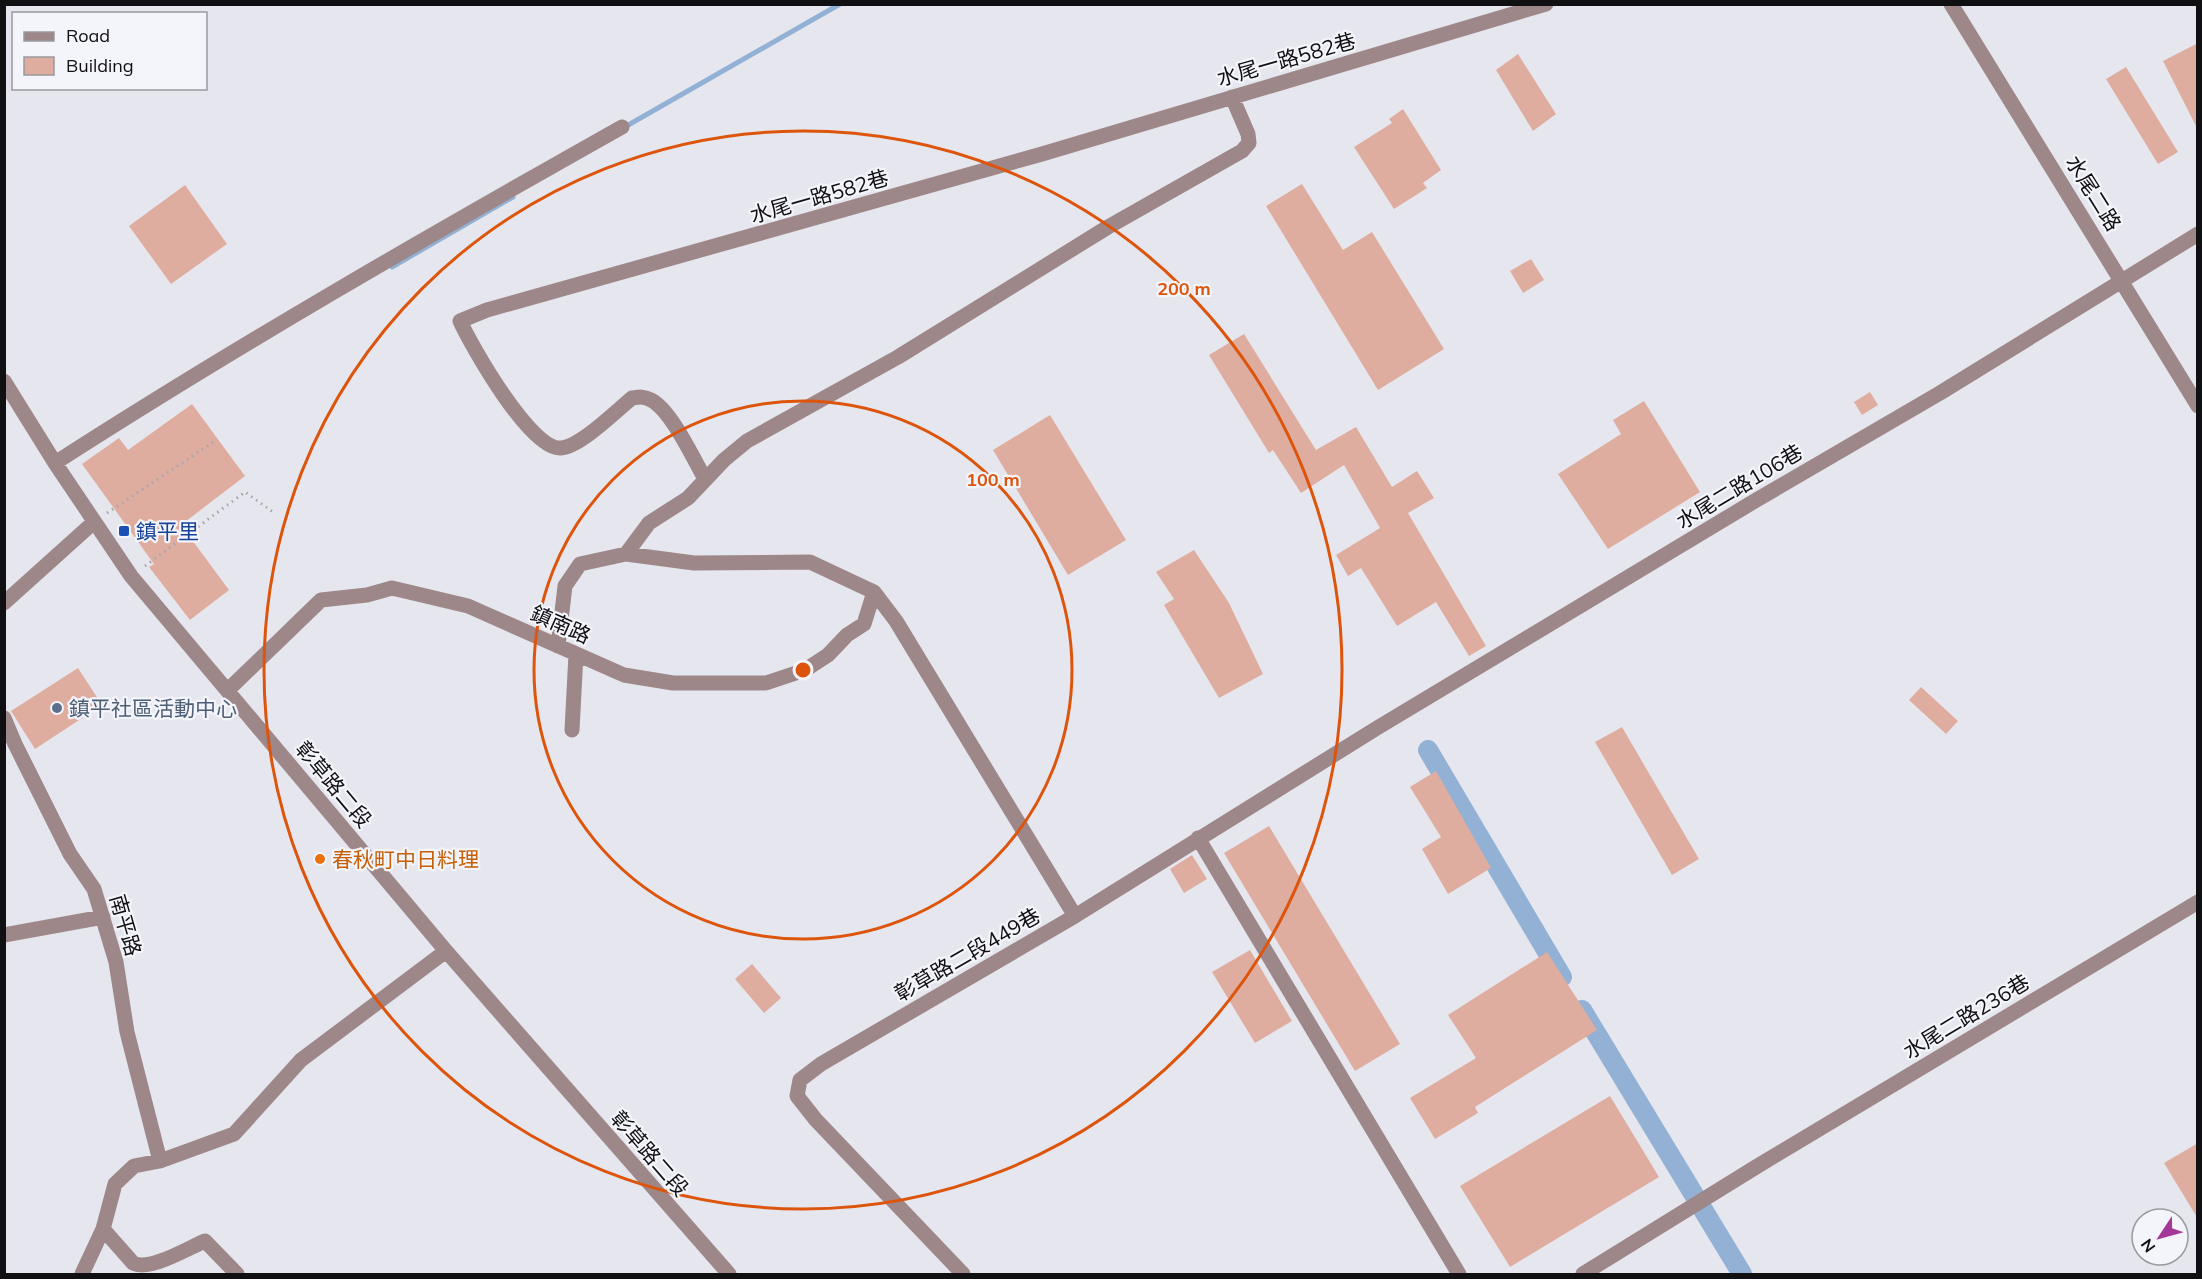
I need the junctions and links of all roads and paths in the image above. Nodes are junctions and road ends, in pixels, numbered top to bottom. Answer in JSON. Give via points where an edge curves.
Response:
{"nodes":[{"id":1,"x":1546,"y":4,"type":"edge"},
{"id":2,"x":1952,"y":4,"type":"edge"},
{"id":3,"x":1232,"y":97,"type":"junction"},
{"id":4,"x":622,"y":127,"type":"dead end"},
{"id":5,"x":2198,"y":234,"type":"edge"},
{"id":6,"x":2123,"y":280,"type":"junction"},
{"id":7,"x":4,"y":381,"type":"edge"},
{"id":8,"x":2198,"y":406,"type":"edge"},
{"id":9,"x":215,"y":441,"type":"dead end"},
{"id":10,"x":55,"y":462,"type":"junction"},
{"id":11,"x":705,"y":478,"type":"junction"},
{"id":12,"x":273,"y":512,"type":"dead end"},
{"id":13,"x":94,"y":522,"type":"junction"},
{"id":14,"x":626,"y":554,"type":"junction"},
{"id":15,"x":131,"y":576,"type":"junction"},
{"id":16,"x":874,"y":592,"type":"junction"},
{"id":17,"x":4,"y":603,"type":"edge"},
{"id":18,"x":558,"y":646,"type":"junction"},
{"id":19,"x":576,"y":654,"type":"junction"},
{"id":20,"x":229,"y":689,"type":"junction"},
{"id":21,"x":4,"y":718,"type":"edge"},
{"id":22,"x":1377,"y":728,"type":"joint"},
{"id":23,"x":572,"y":730,"type":"dead end"},
{"id":24,"x":1198,"y":838,"type":"junction"},
{"id":25,"x":2198,"y":902,"type":"edge"},
{"id":26,"x":1075,"y":916,"type":"junction"},
{"id":27,"x":103,"y":917,"type":"junction"},
{"id":28,"x":4,"y":935,"type":"edge"},
{"id":29,"x":446,"y":951,"type":"junction"},
{"id":30,"x":160,"y":1161,"type":"junction"},
{"id":31,"x":103,"y":1229,"type":"junction"},
{"id":32,"x":82,"y":1275,"type":"edge"},
{"id":33,"x":237,"y":1275,"type":"edge"},
{"id":34,"x":729,"y":1275,"type":"edge"},
{"id":35,"x":963,"y":1275,"type":"edge"},
{"id":36,"x":1458,"y":1275,"type":"edge"},
{"id":37,"x":1583,"y":1275,"type":"edge"}],
"edges":[{"from":1,"to":3,"type":"street","name":"水尾一路582巷"},
{"from":2,"to":6,"type":"street","name":"水尾二路"},
{"from":3,"to":11,"type":"street","via":[[1248,134],[1249,143],[1242,151],[1108,227],[898,357],[747,441]]},
{"from":3,"to":11,"type":"street","name":"水尾一路582巷","via":[[1031,158],[487,310],[460,321],[474,353],[542,441],[560,449],[573,445],[632,398],[642,396],[664,412]]},
{"from":4,"to":10,"type":"street","via":[[353,279]]},
{"from":5,"to":6,"type":"street","name":"水尾二路106巷"},
{"from":6,"to":8,"type":"street","name":"水尾二路"},
{"from":6,"to":22,"type":"street","name":"水尾二路106巷"},
{"from":7,"to":10,"type":"street","name":"彰草路二段"},
{"from":9,"to":13,"type":"path"},
{"from":10,"to":13,"type":"street","name":"彰草路二段"},
{"from":11,"to":14,"type":"street","via":[[688,498],[649,523]]},
{"from":12,"to":15,"type":"path","via":[[245,492]]},
{"from":13,"to":15,"type":"street","name":"彰草路二段"},
{"from":13,"to":17,"type":"street"},
{"from":14,"to":16,"type":"street","via":[[694,563],[810,561]]},
{"from":14,"to":18,"type":"street","via":[[580,564],[565,586]]},
{"from":15,"to":20,"type":"street","name":"彰草路二段"},
{"from":16,"to":19,"type":"street","name":"鎮南路","via":[[864,624],[847,635],[828,656],[783,680],[673,683],[624,675]]},
{"from":16,"to":26,"type":"street","via":[[896,621]]},
{"from":18,"to":19,"type":"street","name":"鎮南路"},
{"from":18,"to":20,"type":"street","name":"鎮南路","via":[[468,606],[392,588],[321,600]]},
{"from":19,"to":23,"type":"street"},
{"from":20,"to":29,"type":"street","name":"彰草路二段"},
{"from":21,"to":27,"type":"street","name":"南平路","via":[[70,854],[94,889]]},
{"from":22,"to":24,"type":"street","name":"彰草路二段449巷"},
{"from":24,"to":26,"type":"street","name":"彰草路二段449巷"},
{"from":24,"to":36,"type":"street"},
{"from":25,"to":37,"type":"street","name":"水尾二路236巷"},
{"from":26,"to":35,"type":"street","name":"彰草路二段449巷","via":[[800,1080],[797,1096],[816,1120]]},
{"from":27,"to":28,"type":"street"},
{"from":27,"to":30,"type":"street","name":"南平路"},
{"from":29,"to":30,"type":"street","via":[[301,1060],[234,1134]]},
{"from":29,"to":34,"type":"street","name":"彰草路二段"},
{"from":30,"to":31,"type":"street","via":[[134,1166],[115,1184]]},
{"from":31,"to":32,"type":"street"},
{"from":31,"to":33,"type":"street","via":[[140,1267],[205,1241]]}]}
